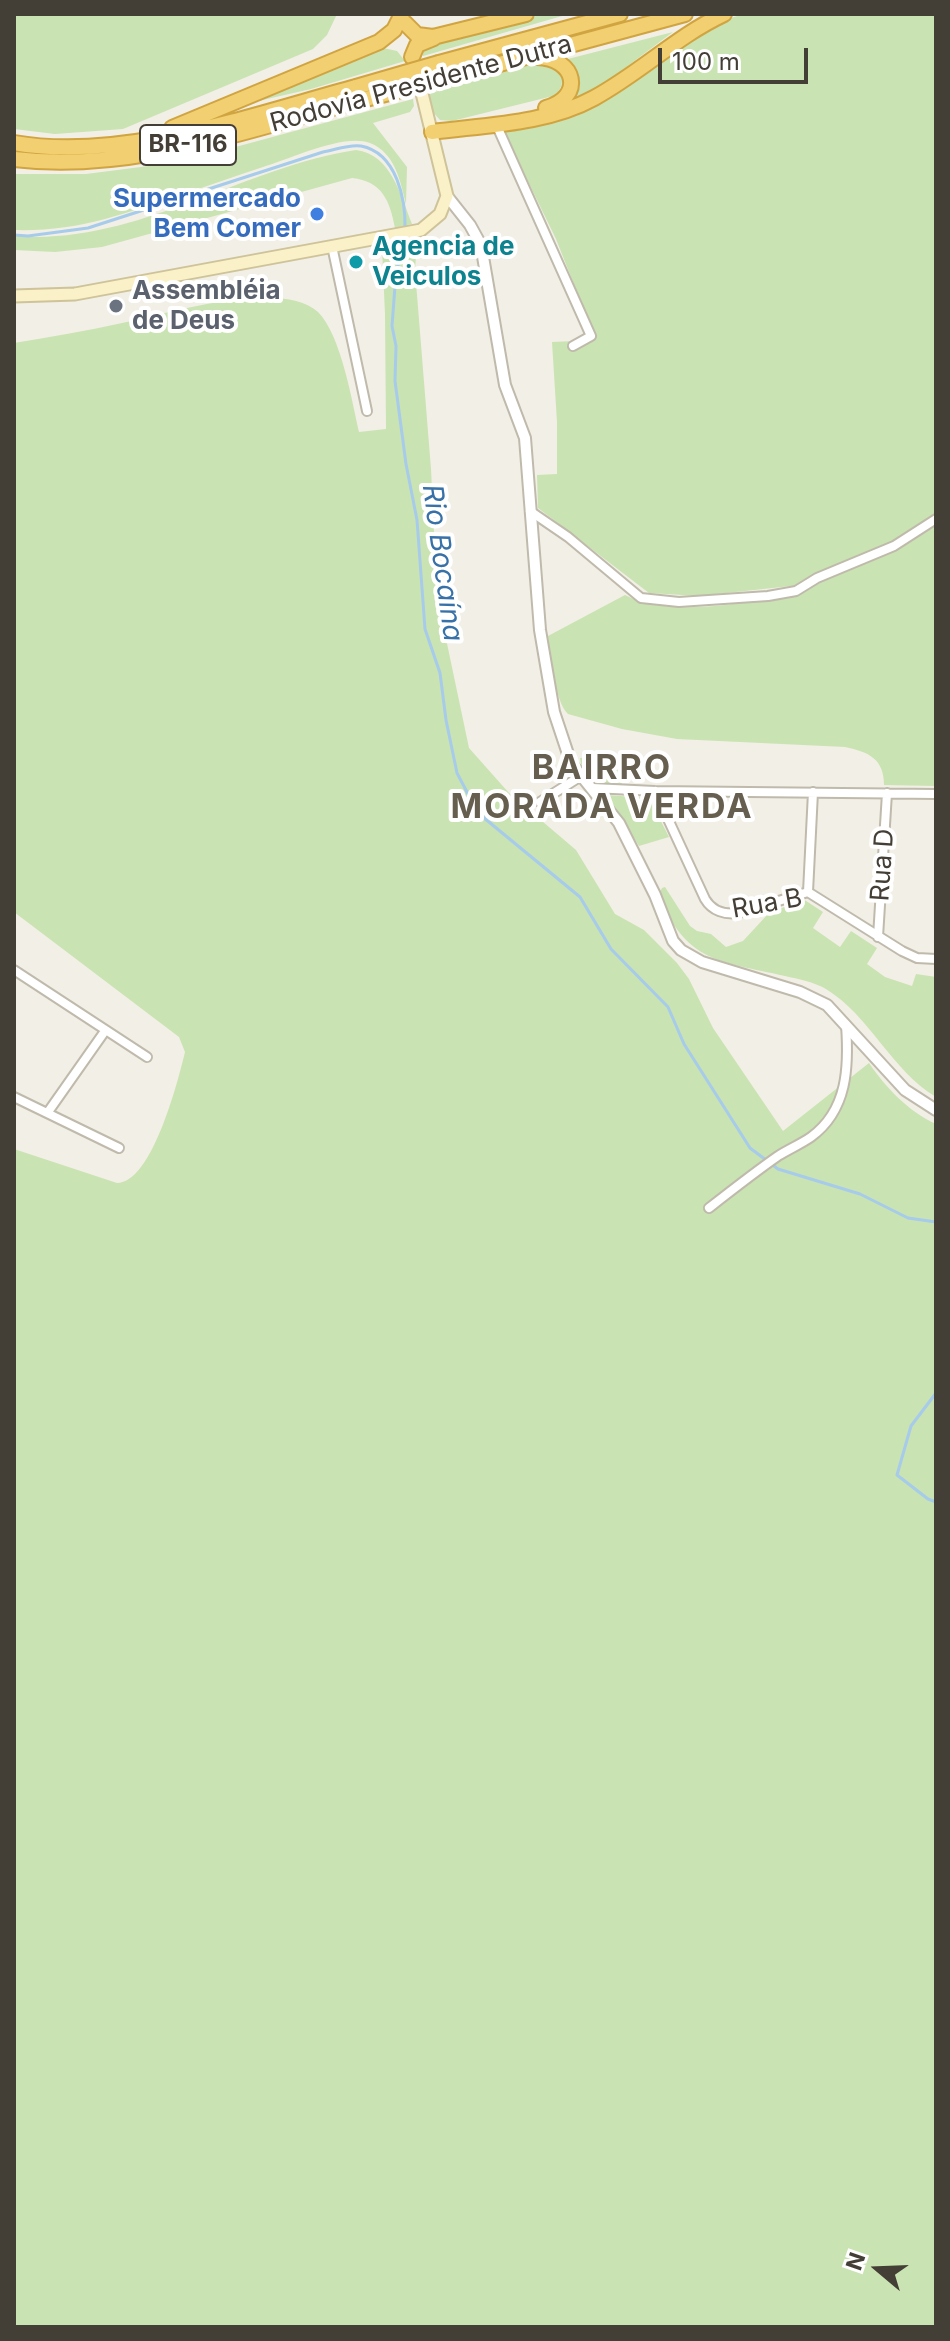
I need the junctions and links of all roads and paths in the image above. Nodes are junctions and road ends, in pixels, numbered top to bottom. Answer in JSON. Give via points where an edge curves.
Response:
{"nodes":[{"id":1,"x":526,"y":14,"type":"edge"},
{"id":2,"x":620,"y":14,"type":"edge"},
{"id":3,"x":685,"y":14,"type":"edge"},
{"id":4,"x":724,"y":14,"type":"edge"},
{"id":5,"x":404,"y":17,"type":"edge"},
{"id":6,"x":442,"y":35,"type":"junction"},
{"id":7,"x":383,"y":40,"type":"junction"},
{"id":8,"x":411,"y":52,"type":"junction"},
{"id":9,"x":508,"y":62,"type":"junction"},
{"id":10,"x":357,"y":94,"type":"junction"},
{"id":11,"x":496,"y":123,"type":"junction"},
{"id":12,"x":432,"y":132,"type":"junction"},
{"id":13,"x":138,"y":142,"type":"junction"},
{"id":14,"x":14,"y":143,"type":"edge"},
{"id":15,"x":14,"y":159,"type":"edge"},
{"id":16,"x":447,"y":196,"type":"junction"},
{"id":17,"x":332,"y":246,"type":"junction"},
{"id":18,"x":14,"y":296,"type":"edge"},
{"id":19,"x":573,"y":346,"type":"dead end"},
{"id":20,"x":367,"y":411,"type":"dead end"},
{"id":21,"x":530,"y":511,"type":"junction"},
{"id":22,"x":936,"y":519,"type":"edge"},
{"id":23,"x":581,"y":776,"type":"junction"},
{"id":24,"x":592,"y":788,"type":"junction"},
{"id":25,"x":655,"y":791,"type":"junction"},
{"id":26,"x":813,"y":792,"type":"junction"},
{"id":27,"x":887,"y":793,"type":"junction"},
{"id":28,"x":936,"y":794,"type":"edge"},
{"id":29,"x":540,"y":802,"type":"dead end"},
{"id":30,"x":808,"y":892,"type":"junction"},
{"id":31,"x":878,"y":937,"type":"junction"},
{"id":32,"x":936,"y":959,"type":"edge"},
{"id":33,"x":14,"y":970,"type":"edge"},
{"id":34,"x":846,"y":1024,"type":"junction"},
{"id":35,"x":105,"y":1031,"type":"junction"},
{"id":36,"x":147,"y":1057,"type":"dead end"},
{"id":37,"x":14,"y":1097,"type":"edge"},
{"id":38,"x":936,"y":1110,"type":"edge"},
{"id":39,"x":48,"y":1112,"type":"junction"},
{"id":40,"x":119,"y":1148,"type":"dead end"},
{"id":41,"x":709,"y":1208,"type":"dead end"}],
"edges":[{"from":1,"to":6,"type":"highway"},
{"from":2,"to":10,"type":"highway","name":"Rodovia Presidente Dutra","number":"BR-116","bridge":true,"via":[[439,63]]},
{"from":3,"to":9,"type":"highway","name":"Rodovia Presidente Dutra","number":"BR-116"},
{"from":4,"to":11,"type":"highway","via":[[593,99],[554,113]]},
{"from":5,"to":6,"type":"highway","via":[[409,30],[420,36]]},
{"from":5,"to":7,"type":"highway"},
{"from":5,"to":8,"type":"main road"},
{"from":6,"to":8,"type":"highway"},
{"from":7,"to":8,"type":"highway","via":[[398,36]]},
{"from":7,"to":13,"type":"highway"},
{"from":8,"to":12,"type":"main road"},
{"from":9,"to":10,"type":"highway","name":"Rodovia Presidente Dutra","number":"BR-116","bridge":true},
{"from":9,"to":11,"type":"highway","via":[[539,57],[559,61],[568,70],[570,88],[556,105]]},
{"from":10,"to":13,"type":"highway","name":"Rodovia Presidente Dutra","number":"BR-116"},
{"from":10,"to":15,"type":"highway","name":"Rodovia Presidente Dutra","number":"BR-116","via":[[160,152],[81,161]]},
{"from":11,"to":12,"type":"highway"},
{"from":11,"to":19,"type":"street","via":[[591,336]]},
{"from":12,"to":16,"type":"main road"},
{"from":13,"to":14,"type":"highway","name":"Rodovia Presidente Dutra","number":"BR-116"},
{"from":16,"to":17,"type":"main road","via":[[440,214],[426,228]]},
{"from":16,"to":21,"type":"street","via":[[481,245],[505,385],[525,438]]},
{"from":17,"to":18,"type":"main road","via":[[75,294]]},
{"from":17,"to":20,"type":"street"},
{"from":21,"to":22,"type":"street","via":[[648,601],[700,602],[796,591],[894,546]]},
{"from":21,"to":23,"type":"street","via":[[551,696],[564,747]]},
{"from":23,"to":24,"type":"street"},
{"from":23,"to":29,"type":"street"},
{"from":24,"to":25,"type":"street"},
{"from":24,"to":34,"type":"street","via":[[625,832],[681,950],[711,966],[808,995]]},
{"from":25,"to":26,"type":"street"},
{"from":25,"to":30,"type":"street","name":"Rua B","via":[[714,909],[739,913]]},
{"from":26,"to":27,"type":"street"},
{"from":26,"to":30,"type":"street"},
{"from":27,"to":28,"type":"street"},
{"from":27,"to":31,"type":"street","name":"Rua D"},
{"from":30,"to":31,"type":"street","name":"Rua B"},
{"from":31,"to":32,"type":"street","name":"Rua B","via":[[909,955]]},
{"from":33,"to":35,"type":"street"},
{"from":34,"to":38,"type":"street","via":[[905,1090]]},
{"from":34,"to":41,"type":"street","via":[[842,1096],[816,1132]]},
{"from":35,"to":36,"type":"street"},
{"from":35,"to":39,"type":"street"},
{"from":37,"to":39,"type":"street"},
{"from":39,"to":40,"type":"street"}]}
